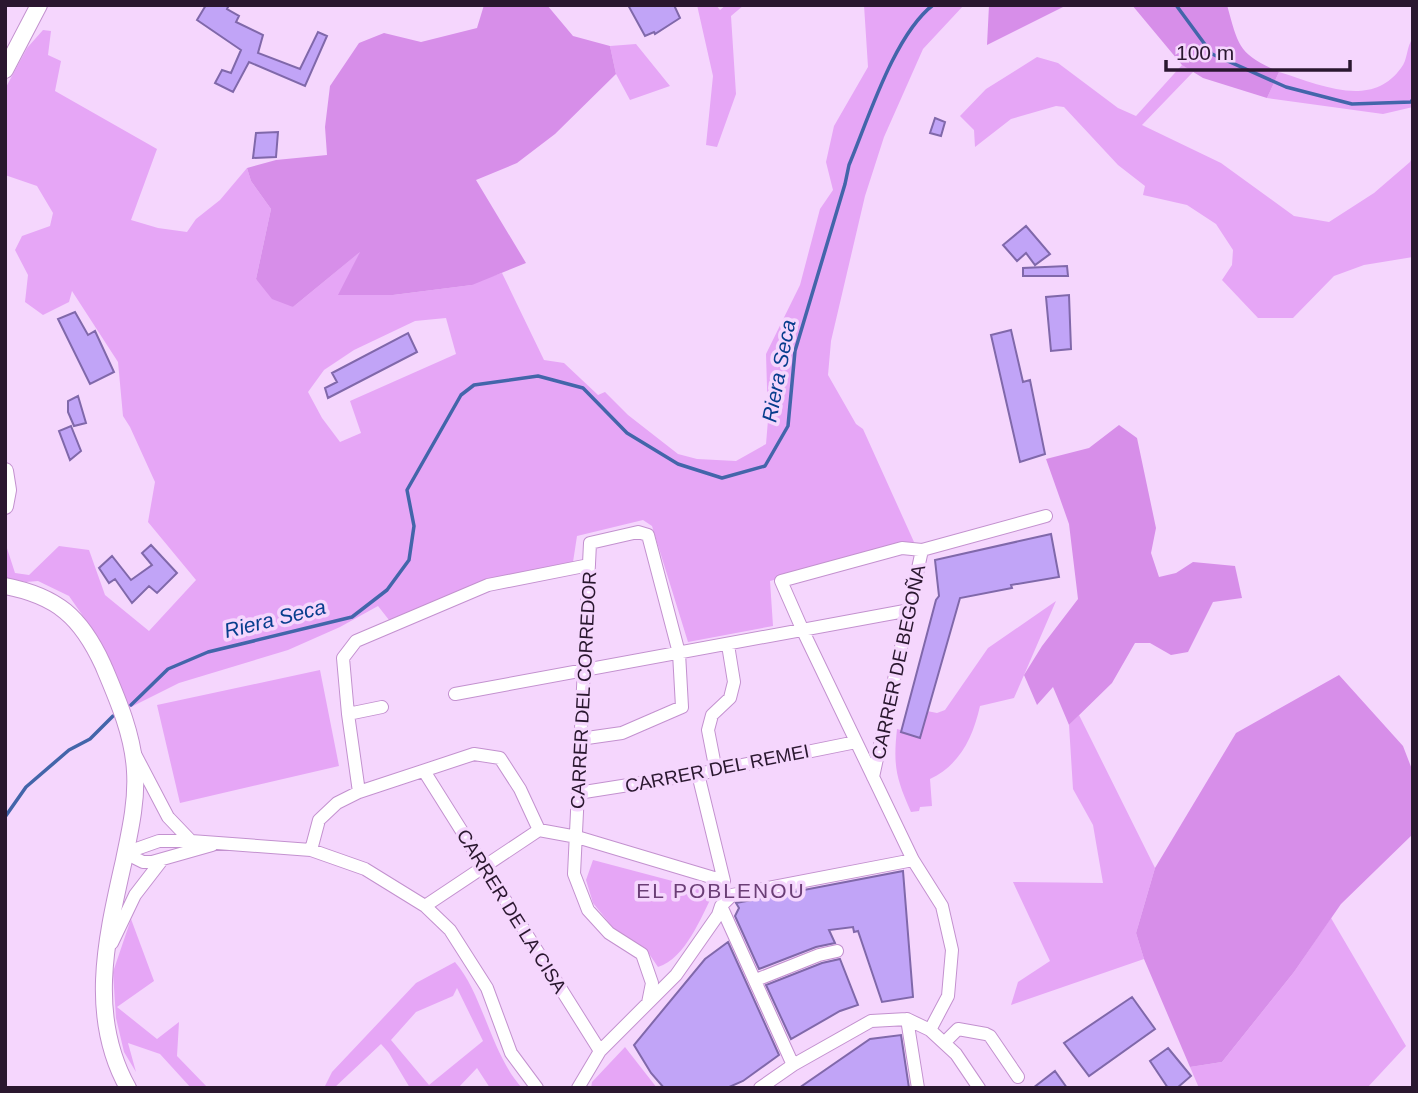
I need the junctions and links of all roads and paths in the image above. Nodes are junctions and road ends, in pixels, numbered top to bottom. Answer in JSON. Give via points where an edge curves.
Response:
{"nodes":[{"id":1,"x":39,"y":5,"type":"edge"},
{"id":2,"x":5,"y":70,"type":"edge"},
{"id":3,"x":5,"y":471,"type":"edge"},
{"id":4,"x":5,"y":506,"type":"edge"},
{"id":5,"x":1046,"y":516,"type":"dead end"},
{"id":6,"x":922,"y":550,"type":"junction"},
{"id":7,"x":589,"y":565,"type":"junction"},
{"id":8,"x":5,"y":586,"type":"edge"},
{"id":9,"x":910,"y":610,"type":"junction"},
{"id":10,"x":803,"y":631,"type":"junction"},
{"id":11,"x":728,"y":645,"type":"junction"},
{"id":12,"x":679,"y":653,"type":"junction"},
{"id":13,"x":582,"y":671,"type":"junction"},
{"id":14,"x":455,"y":694,"type":"dead end"},
{"id":15,"x":382,"y":707,"type":"dead end"},
{"id":16,"x":348,"y":714,"type":"junction"},
{"id":17,"x":580,"y":738,"type":"junction"},
{"id":18,"x":856,"y":742,"type":"junction"},
{"id":19,"x":133,"y":751,"type":"junction"},
{"id":20,"x":424,"y":771,"type":"junction"},
{"id":21,"x":716,"y":771,"type":"junction"},
{"id":22,"x":698,"y":774,"type":"junction"},
{"id":23,"x":873,"y":777,"type":"junction"},
{"id":24,"x":359,"y":792,"type":"junction"},
{"id":25,"x":578,"y":793,"type":"junction"},
{"id":26,"x":539,"y":830,"type":"junction"},
{"id":27,"x":577,"y":837,"type":"junction"},
{"id":28,"x":191,"y":841,"type":"junction"},
{"id":29,"x":217,"y":844,"type":"junction"},
{"id":30,"x":312,"y":850,"type":"junction"},
{"id":31,"x":125,"y":853,"type":"junction"},
{"id":32,"x":162,"y":860,"type":"junction"},
{"id":33,"x":913,"y":860,"type":"junction"},
{"id":34,"x":484,"y":866,"type":"junction"},
{"id":35,"x":425,"y":906,"type":"junction"},
{"id":36,"x":722,"y":906,"type":"junction"},
{"id":37,"x":838,"y":951,"type":"dead end"},
{"id":38,"x":104,"y":964,"type":"junction"},
{"id":39,"x":756,"y":980,"type":"junction"},
{"id":40,"x":648,"y":1003,"type":"junction"},
{"id":41,"x":907,"y":1019,"type":"junction"},
{"id":42,"x":930,"y":1030,"type":"junction"},
{"id":43,"x":944,"y":1043,"type":"junction"},
{"id":44,"x":600,"y":1051,"type":"junction"},
{"id":45,"x":793,"y":1065,"type":"junction"},
{"id":46,"x":1018,"y":1077,"type":"dead end"},
{"id":47,"x":128,"y":1088,"type":"edge"},
{"id":48,"x":537,"y":1088,"type":"edge"},
{"id":49,"x":578,"y":1088,"type":"edge"},
{"id":50,"x":760,"y":1088,"type":"edge"},
{"id":51,"x":918,"y":1088,"type":"edge"},
{"id":52,"x":979,"y":1088,"type":"edge"}],
"edges":[{"from":1,"to":2,"type":"main road"},
{"from":3,"to":4,"type":"main road"},
{"from":5,"to":6,"type":"street","name":"CARRER DE BEGOÑA"},
{"from":6,"to":9,"type":"street","name":"CARRER DE BEGOÑA"},
{"from":6,"to":10,"type":"street","name":"CARRER DE BEGOÑA","via":[[902,548],[781,582]]},
{"from":7,"to":12,"type":"street","name":"CARRER DEL CORREDOR","via":[[590,543],[638,532],[648,535]]},
{"from":7,"to":13,"type":"street","name":"CARRER DEL CORREDOR"},
{"from":7,"to":16,"type":"street","via":[[488,585],[356,641],[343,657]]},
{"from":8,"to":19,"type":"main road","via":[[50,600],[87,633],[118,702]]},
{"from":9,"to":10,"type":"street"},
{"from":9,"to":23,"type":"street","name":"CARRER DE BEGOÑA"},
{"from":10,"to":11,"type":"street"},
{"from":10,"to":18,"type":"street","name":"CARRER DE BEGOÑA"},
{"from":11,"to":12,"type":"street"},
{"from":11,"to":21,"type":"street","via":[[734,682],[730,698],[712,715],[708,730]]},
{"from":12,"to":13,"type":"street"},
{"from":12,"to":17,"type":"street","via":[[682,707],[622,733]]},
{"from":13,"to":14,"type":"street"},
{"from":13,"to":17,"type":"street","name":"CARRER DEL CORREDOR"},
{"from":15,"to":16,"type":"street"},
{"from":16,"to":24,"type":"street"},
{"from":17,"to":25,"type":"street","name":"CARRER DEL CORREDOR"},
{"from":18,"to":21,"type":"street","name":"CARRER DEL REMEI"},
{"from":18,"to":23,"type":"street","name":"CARRER DE BEGOÑA"},
{"from":19,"to":28,"type":"street","via":[[168,817]]},
{"from":19,"to":31,"type":"main road","via":[[134,803]]},
{"from":20,"to":24,"type":"street"},
{"from":20,"to":26,"type":"street","via":[[474,754],[500,758]]},
{"from":20,"to":34,"type":"street","name":"CARRER DE LA CISA"},
{"from":21,"to":22,"type":"street","name":"CARRER DEL REMEI"},
{"from":22,"to":25,"type":"street","name":"CARRER DEL REMEI"},
{"from":22,"to":27,"type":"street","via":[[724,881]]},
{"from":23,"to":33,"type":"street","name":"CARRER DE BEGOÑA"},
{"from":24,"to":30,"type":"street","via":[[337,803],[320,820]]},
{"from":25,"to":27,"type":"street","name":"CARRER DEL CORREDOR"},
{"from":26,"to":27,"type":"street"},
{"from":26,"to":34,"type":"street"},
{"from":27,"to":40,"type":"street","name":"CARRER DEL CORREDOR","via":[[574,874],[588,910],[609,933],[642,954],[652,983]]},
{"from":28,"to":29,"type":"street"},
{"from":28,"to":31,"type":"street","via":[[159,841]]},
{"from":29,"to":30,"type":"street"},
{"from":29,"to":32,"type":"street"},
{"from":30,"to":35,"type":"street","via":[[365,869]]},
{"from":31,"to":32,"type":"street","via":[[143,862]]},
{"from":31,"to":38,"type":"main road"},
{"from":32,"to":38,"type":"street","via":[[126,909]]},
{"from":33,"to":36,"type":"street","via":[[732,895]]},
{"from":33,"to":42,"type":"street","name":"CARRER DE BEGOÑA","via":[[942,906],[952,950],[948,996]]},
{"from":34,"to":35,"type":"street"},
{"from":34,"to":44,"type":"street","name":"CARRER DE LA CISA"},
{"from":35,"to":48,"type":"street","via":[[450,930],[487,988],[512,1053]]},
{"from":36,"to":39,"type":"street"},
{"from":36,"to":40,"type":"street","via":[[676,975]]},
{"from":37,"to":39,"type":"street"},
{"from":38,"to":47,"type":"main road","via":[[106,1027]]},
{"from":39,"to":45,"type":"street"},
{"from":40,"to":44,"type":"street"},
{"from":41,"to":42,"type":"street"},
{"from":41,"to":45,"type":"street","via":[[871,1021]]},
{"from":41,"to":51,"type":"street"},
{"from":42,"to":43,"type":"street"},
{"from":43,"to":46,"type":"street","via":[[958,1029],[986,1034]]},
{"from":43,"to":52,"type":"street"},
{"from":44,"to":49,"type":"street"},
{"from":45,"to":50,"type":"street"}]}
